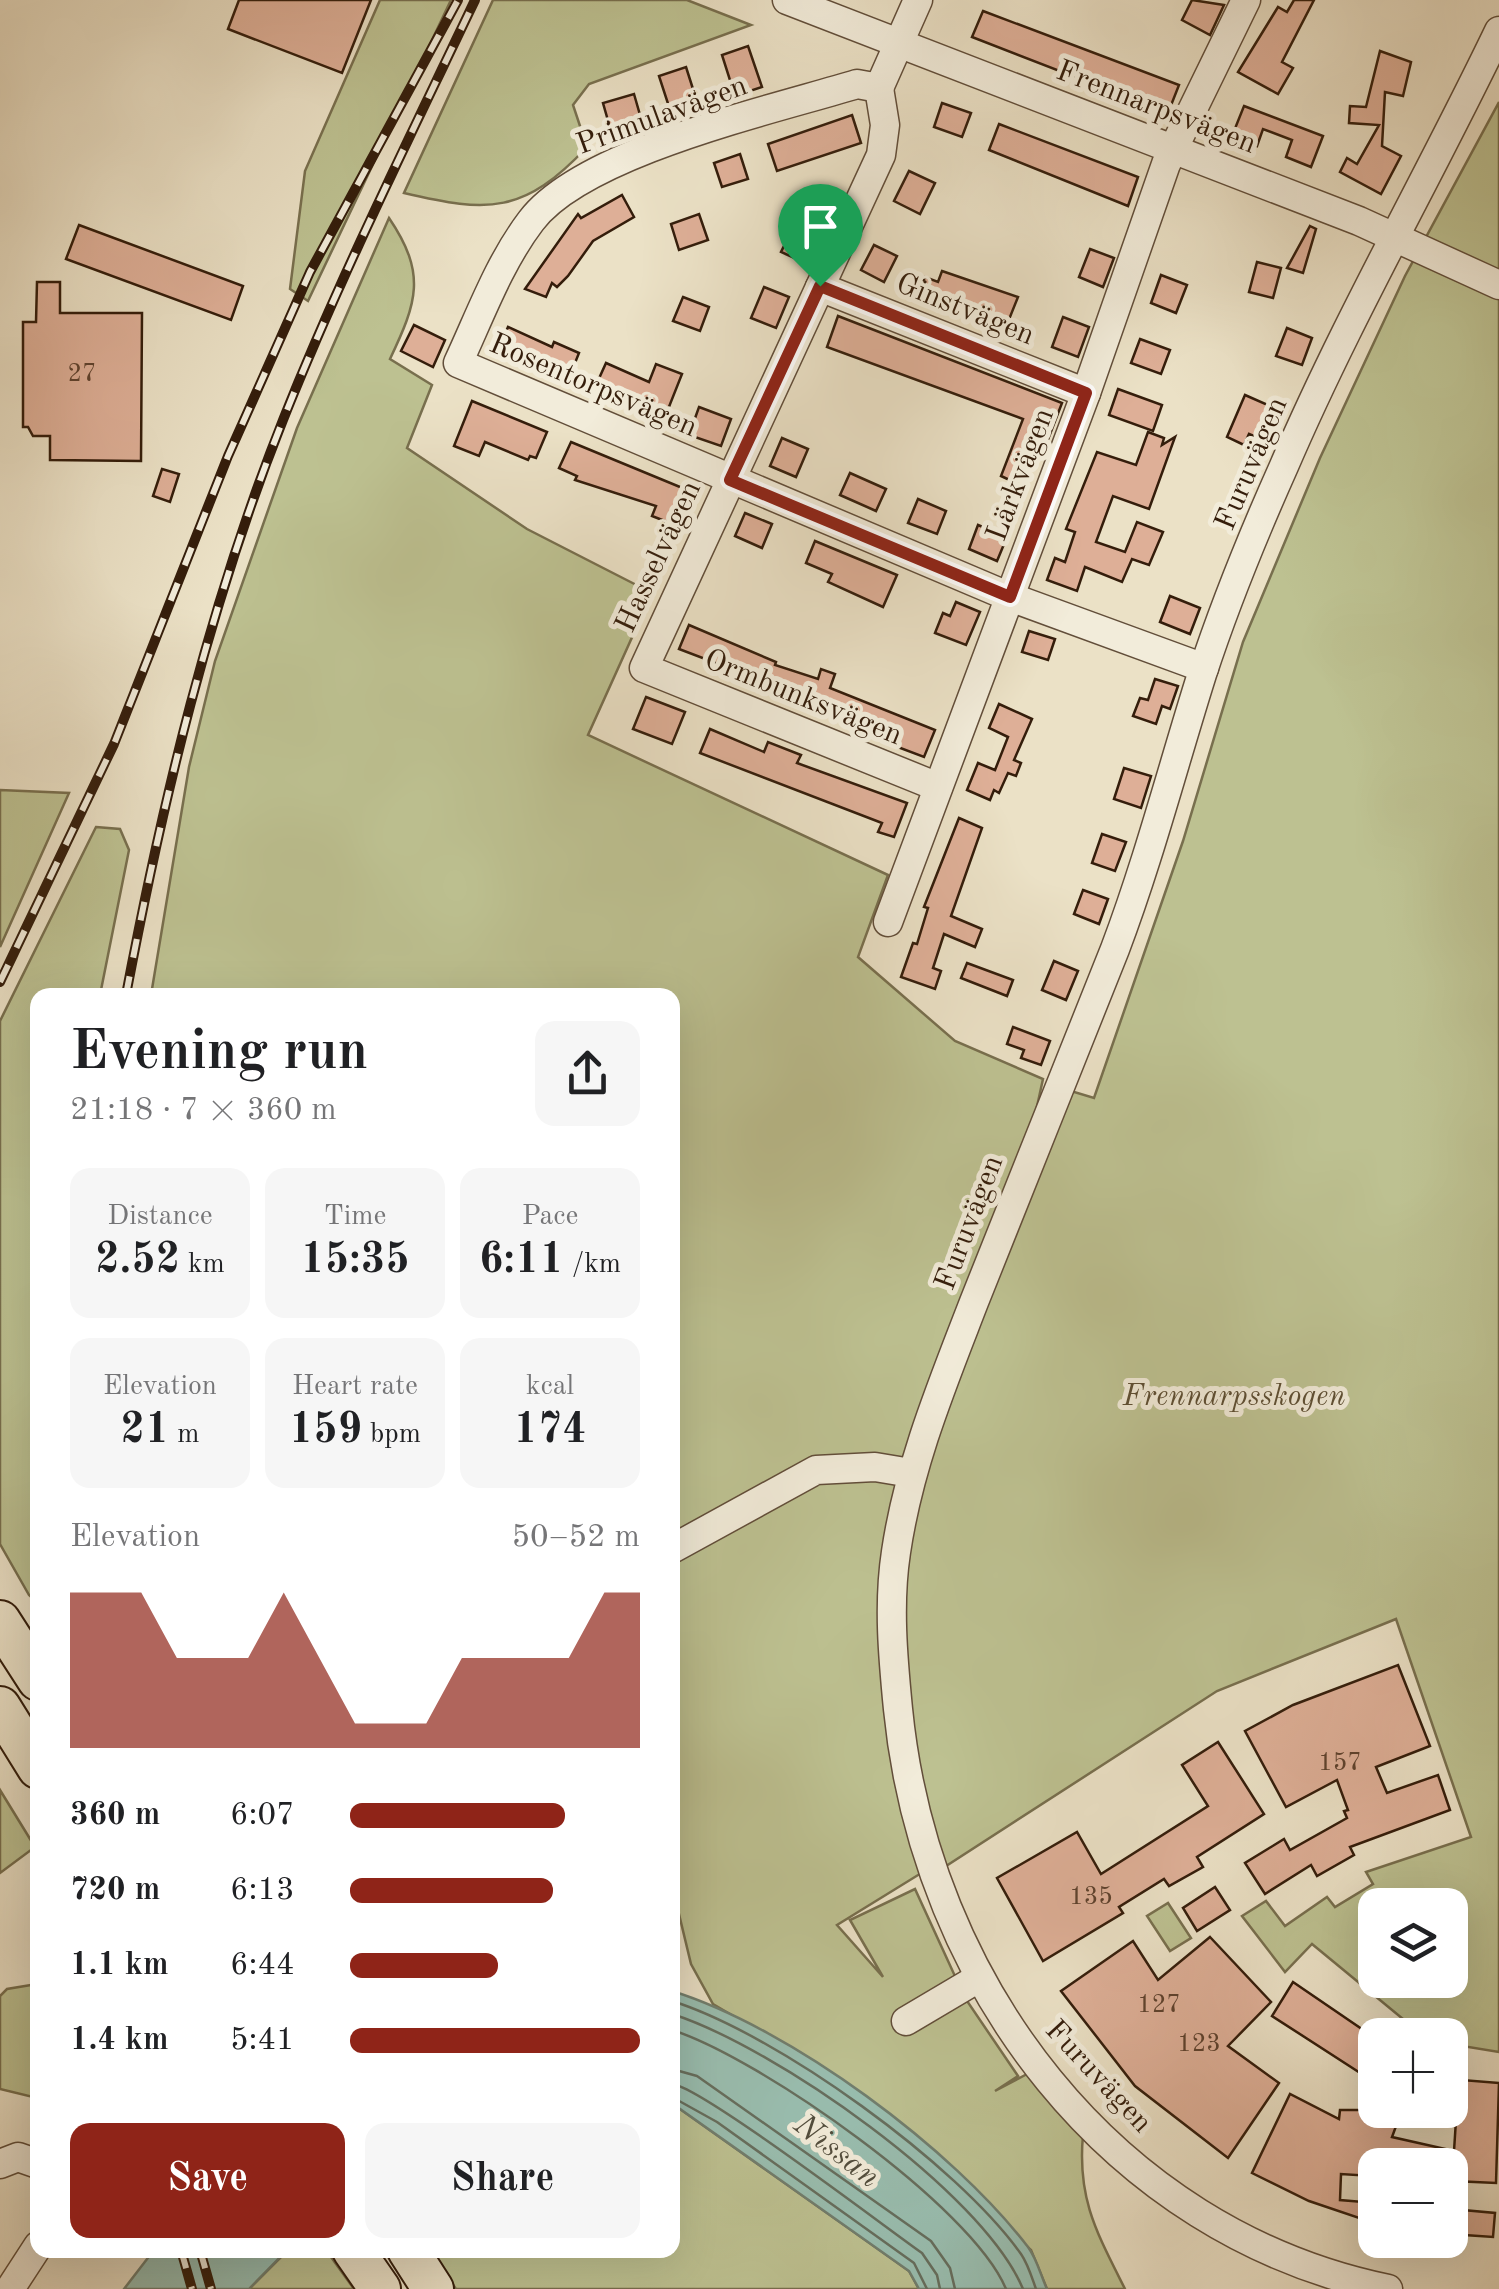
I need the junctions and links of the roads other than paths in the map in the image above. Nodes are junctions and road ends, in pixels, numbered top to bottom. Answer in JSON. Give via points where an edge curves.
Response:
{"nodes":[{"id":1,"x":787,"y":0,"type":"edge"},
{"id":2,"x":918,"y":0,"type":"edge"},
{"id":3,"x":1246,"y":0,"type":"edge"},
{"id":4,"x":1499,"y":31,"type":"edge"},
{"id":5,"x":897,"y":44,"type":"junction"},
{"id":6,"x":1490,"y":68,"type":"edge"},
{"id":7,"x":879,"y":88,"type":"junction"},
{"id":8,"x":1172,"y":148,"type":"junction"},
{"id":9,"x":1392,"y":236,"type":"junction"},
{"id":10,"x":1499,"y":285,"type":"edge"},
{"id":11,"x":820,"y":286,"type":"junction"},
{"id":12,"x":458,"y":363,"type":"joint"},
{"id":13,"x":1086,"y":393,"type":"junction"},
{"id":14,"x":730,"y":480,"type":"junction"},
{"id":15,"x":1010,"y":597,"type":"junction"},
{"id":16,"x":644,"y":668,"type":"joint"},
{"id":17,"x":1204,"y":668,"type":"junction"},
{"id":18,"x":938,"y":787,"type":"junction"},
{"id":19,"x":888,"y":922,"type":"dead end"},
{"id":20,"x":911,"y":1473,"type":"junction"},
{"id":21,"x":680,"y":1545,"type":"edge"},
{"id":22,"x":0,"y":1621,"type":"edge"},
{"id":23,"x":30,"y":1668,"type":"edge"},
{"id":24,"x":0,"y":1708,"type":"edge"},
{"id":25,"x":30,"y":1755,"type":"edge"},
{"id":26,"x":977,"y":1980,"type":"junction"},
{"id":27,"x":906,"y":2020,"type":"dead end"},
{"id":28,"x":30,"y":2161,"type":"edge"},
{"id":29,"x":0,"y":2164,"type":"edge"},
{"id":30,"x":30,"y":2258,"type":"edge"},
{"id":31,"x":358,"y":2258,"type":"edge"},
{"id":32,"x":413,"y":2258,"type":"edge"},
{"id":33,"x":10,"y":2289,"type":"edge"},
{"id":34,"x":380,"y":2289,"type":"edge"},
{"id":35,"x":434,"y":2289,"type":"edge"},
{"id":36,"x":1388,"y":2289,"type":"edge"}],
"edges":[{"from":1,"to":5,"type":"street","name":"Frennarpsvägen"},
{"from":2,"to":5,"type":"street"},
{"from":3,"to":8,"type":"street","name":"Lärkvägen"},
{"from":4,"to":6,"type":"street","name":"Furuvägen"},
{"from":5,"to":7,"type":"street"},
{"from":5,"to":8,"type":"street","name":"Frennarpsvägen"},
{"from":6,"to":9,"type":"street","name":"Furuvägen"},
{"from":7,"to":11,"type":"street","name":"Hasselvägen","via":[[880,154]]},
{"from":7,"to":12,"type":"street","name":"Primulavägen","via":[[857,84],[675,142],[562,190],[532,220],[505,263]]},
{"from":8,"to":9,"type":"street","name":"Frennarpsvägen"},
{"from":8,"to":13,"type":"street","name":"Lärkvägen"},
{"from":9,"to":10,"type":"street","name":"Frennarpsvägen"},
{"from":9,"to":17,"type":"street","name":"Furuvägen","via":[[1284,465]]},
{"from":11,"to":13,"type":"street","name":"Ginstvägen"},
{"from":11,"to":14,"type":"street","name":"Hasselvägen"},
{"from":12,"to":14,"type":"street","name":"Rosentorpsvägen"},
{"from":13,"to":15,"type":"street","name":"Lärkvägen"},
{"from":14,"to":15,"type":"street","name":"Rosentorpsvägen"},
{"from":14,"to":16,"type":"street","name":"Hasselvägen"},
{"from":15,"to":17,"type":"street","name":"Rosentorpsvägen"},
{"from":15,"to":18,"type":"street","name":"Lärkvägen"},
{"from":16,"to":18,"type":"street","name":"Ormbunksvägen"},
{"from":17,"to":20,"type":"street","name":"Furuvägen","via":[[1115,948]]},
{"from":18,"to":19,"type":"street","name":"Lärkvägen"},
{"from":20,"to":21,"type":"street","via":[[875,1466],[816,1470]]},
{"from":20,"to":26,"type":"street","name":"Furuvägen","via":[[895,1558],[892,1647],[900,1730],[914,1815]]},
{"from":22,"to":23,"type":"highway"},
{"from":24,"to":25,"type":"highway"},
{"from":26,"to":27,"type":"street"},
{"from":26,"to":36,"type":"street","name":"Furuvägen","via":[[1039,2071],[1174,2200],[1253,2245]]},
{"from":28,"to":29,"type":"street","via":[[18,2157]]},
{"from":30,"to":33,"type":"street"},
{"from":31,"to":34,"type":"highway"},
{"from":32,"to":35,"type":"highway"}]}
